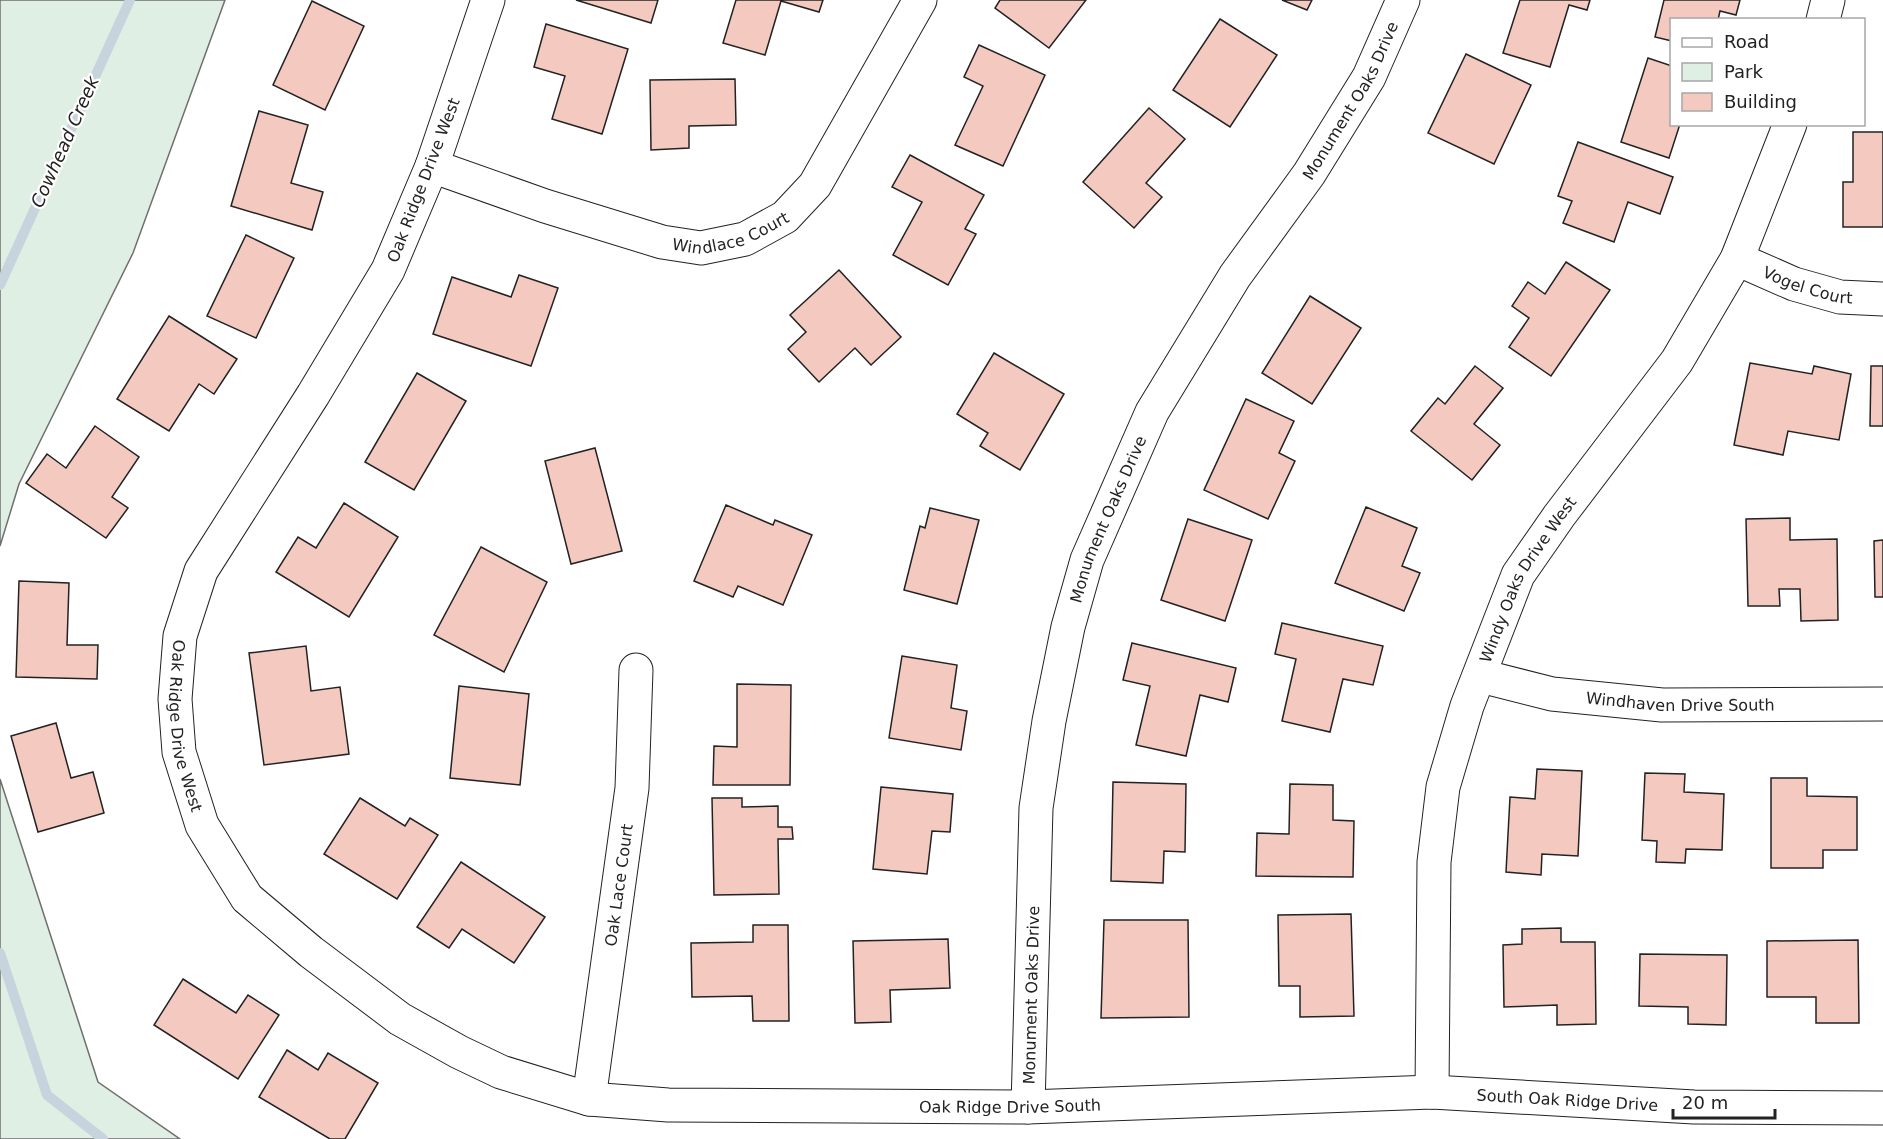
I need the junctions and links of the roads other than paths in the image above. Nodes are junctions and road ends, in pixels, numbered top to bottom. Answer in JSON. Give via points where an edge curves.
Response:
{"nodes":[{"id":1,"x":488,"y":0,"type":"edge"},
{"id":2,"x":920,"y":0,"type":"edge"},
{"id":3,"x":1403,"y":0,"type":"edge"},
{"id":4,"x":1828,"y":0,"type":"edge"},
{"id":5,"x":1824,"y":18,"type":"edge"},
{"id":6,"x":1789,"y":126,"type":"edge"},
{"id":7,"x":432,"y":166,"type":"junction"},
{"id":8,"x":1737,"y":259,"type":"junction"},
{"id":9,"x":1883,"y":299,"type":"edge"},
{"id":10,"x":636,"y":670,"type":"dead end"},
{"id":11,"x":1481,"y":676,"type":"junction"},
{"id":12,"x":1883,"y":704,"type":"edge"},
{"id":13,"x":1432,"y":1092,"type":"junction"},
{"id":14,"x":588,"y":1100,"type":"junction"},
{"id":15,"x":1028,"y":1107,"type":"junction"},
{"id":16,"x":1883,"y":1108,"type":"edge"}],
"edges":[{"from":1,"to":7,"type":"street","name":"Oak Ridge Drive West"},
{"from":2,"to":7,"type":"street","name":"Windlace Court","via":[[815,185],[785,217],[745,238],[701,248],[662,242]]},
{"from":3,"to":15,"type":"street","name":"Monument Oaks Drive","via":[[1369,77],[1309,174],[1235,276],[1152,412],[1088,560],[1066,638],[1036,808]]},
{"from":4,"to":5,"type":"street"},
{"from":6,"to":8,"type":"street","name":"Windy Oaks Drive West"},
{"from":7,"to":14,"type":"street","name":"Oak Ridge Drive West","via":[[388,270],[201,571],[180,636],[175,699],[180,752],[202,825],[247,898],[303,946],[400,1019],[459,1052],[501,1072]]},
{"from":8,"to":9,"type":"street","name":"Vogel Court","via":[[1794,284],[1840,297]]},
{"from":8,"to":11,"type":"street","name":"Windy Oaks Drive West","via":[[1677,361],[1518,576]]},
{"from":10,"to":14,"type":"street","name":"Oak Lace Court","via":[[632,788]]},
{"from":11,"to":12,"type":"street","name":"Windhaven Drive South","via":[[1552,694],[1662,705]]},
{"from":11,"to":13,"type":"street","name":"Windy Oaks Drive West","via":[[1467,706],[1443,787],[1437,840]]},
{"from":13,"to":15,"type":"street","name":"Oak Ridge Drive South"},
{"from":13,"to":16,"type":"street","name":"South Oak Ridge Drive","via":[[1694,1107]]},
{"from":14,"to":15,"type":"street","name":"Oak Ridge Drive South","via":[[668,1105]]}]}
